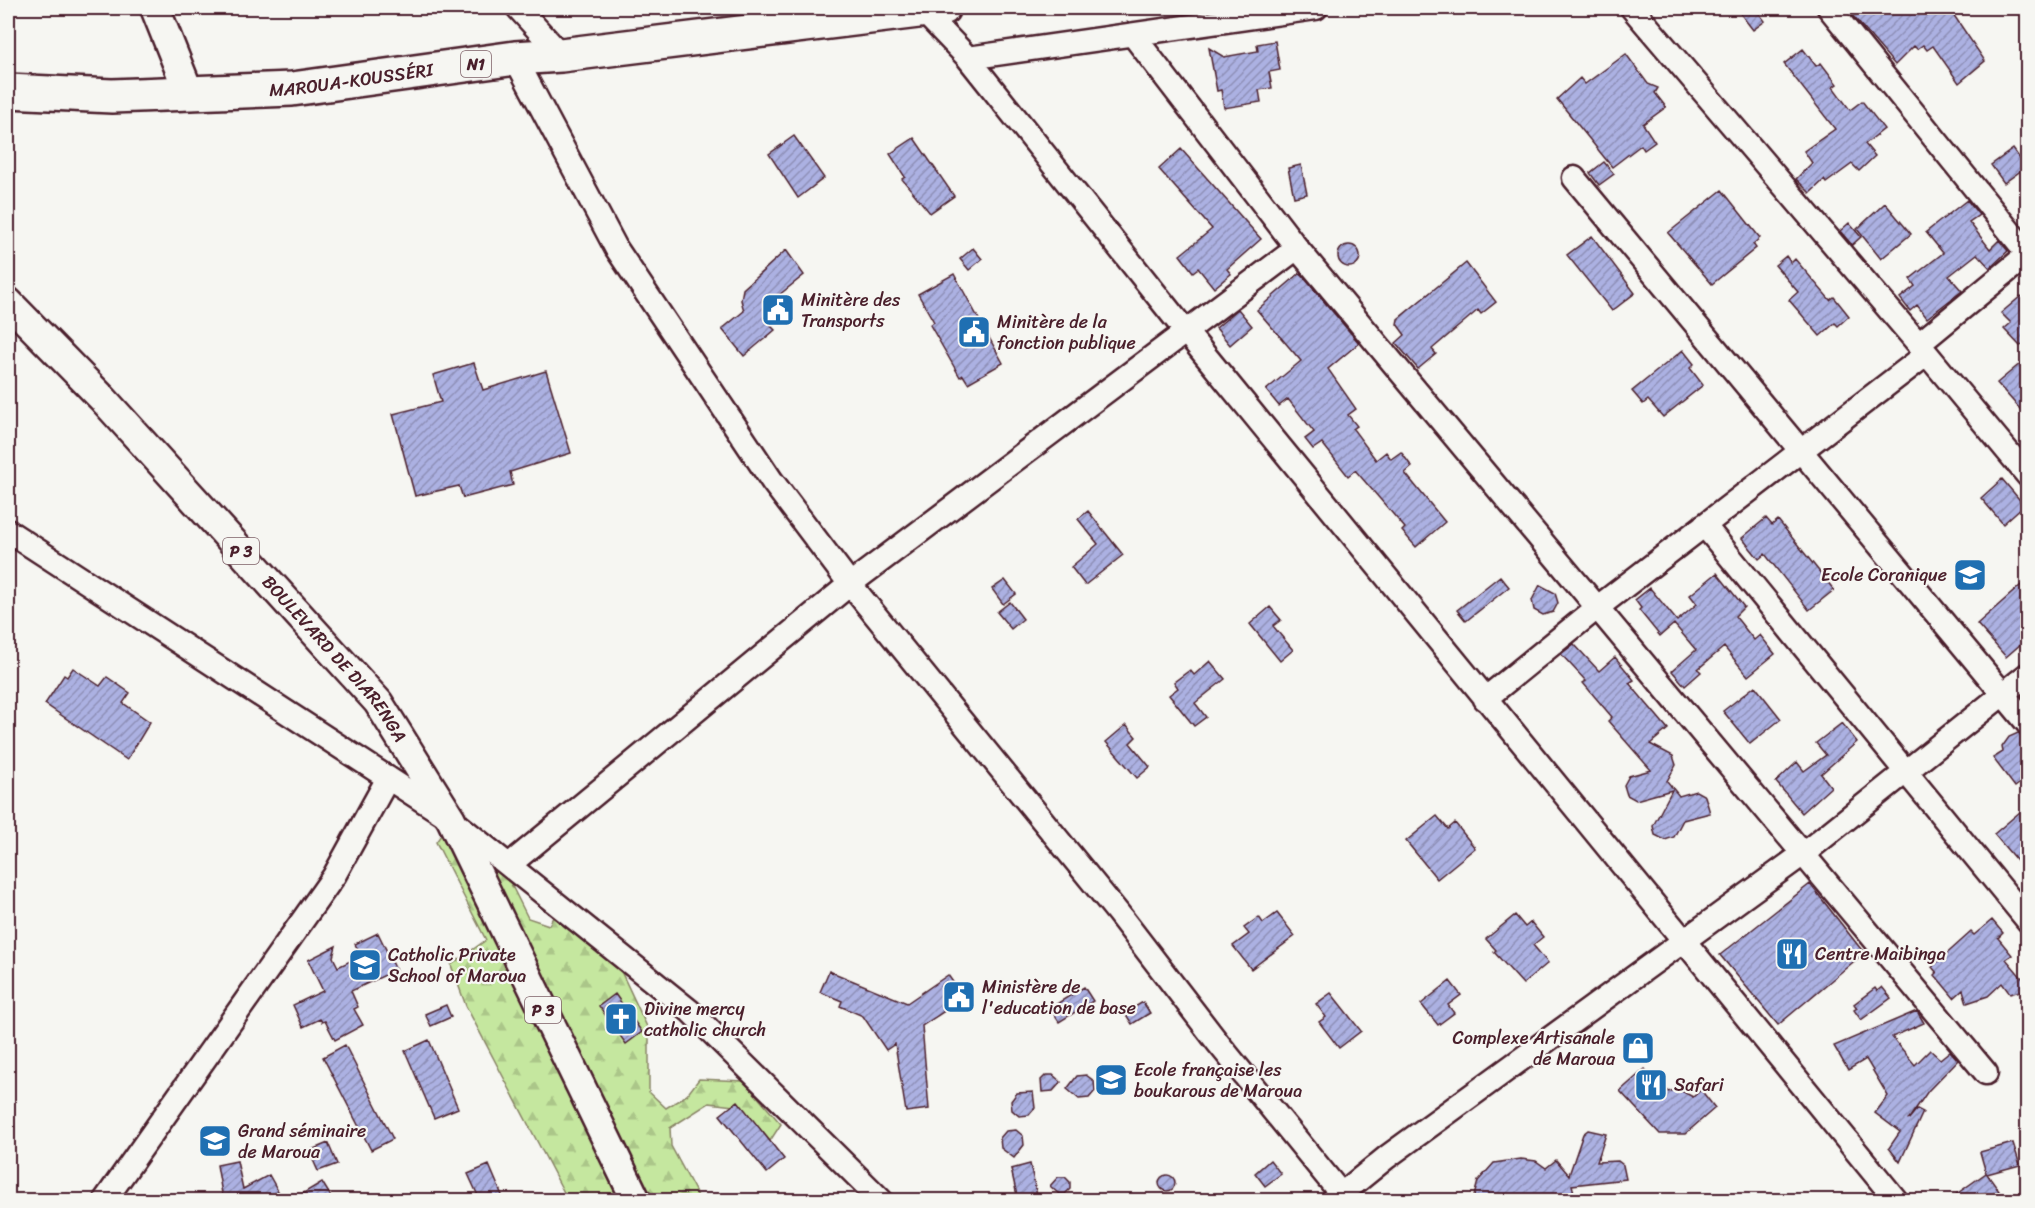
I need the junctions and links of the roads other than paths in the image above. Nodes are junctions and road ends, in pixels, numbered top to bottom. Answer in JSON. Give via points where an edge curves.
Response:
{"nodes":[{"id":1,"x":155,"y":8,"type":"edge"},
{"id":2,"x":518,"y":8,"type":"edge"},
{"id":3,"x":1316,"y":8,"type":"edge"},
{"id":4,"x":1632,"y":8,"type":"edge"},
{"id":5,"x":1829,"y":8,"type":"edge"},
{"id":6,"x":933,"y":9,"type":"edge"},
{"id":7,"x":1133,"y":35,"type":"junction"},
{"id":8,"x":561,"y":55,"type":"junction"},
{"id":9,"x":515,"y":58,"type":"junction"},
{"id":10,"x":968,"y":58,"type":"junction"},
{"id":11,"x":8,"y":91,"type":"edge"},
{"id":12,"x":189,"y":93,"type":"junction"},
{"id":13,"x":1574,"y":178,"type":"dead end"},
{"id":14,"x":1297,"y":248,"type":"junction"},
{"id":15,"x":2028,"y":254,"type":"edge"},
{"id":16,"x":8,"y":302,"type":"edge"},
{"id":17,"x":1186,"y":333,"type":"junction"},
{"id":18,"x":1923,"y":349,"type":"junction"},
{"id":19,"x":1799,"y":453,"type":"junction"},
{"id":20,"x":2028,"y":476,"type":"edge"},
{"id":21,"x":1704,"y":525,"type":"junction"},
{"id":22,"x":8,"y":531,"type":"edge"},
{"id":23,"x":850,"y":584,"type":"junction"},
{"id":24,"x":1598,"y":607,"type":"junction"},
{"id":25,"x":2028,"y":674,"type":"edge"},
{"id":26,"x":2002,"y":695,"type":"junction"},
{"id":27,"x":1485,"y":699,"type":"junction"},
{"id":28,"x":2028,"y":724,"type":"edge"},
{"id":29,"x":1904,"y":773,"type":"junction"},
{"id":30,"x":388,"y":778,"type":"junction"},
{"id":31,"x":451,"y":819,"type":"junction"},
{"id":32,"x":1803,"y":854,"type":"junction"},
{"id":33,"x":509,"y":865,"type":"junction"},
{"id":34,"x":2028,"y":921,"type":"edge"},
{"id":35,"x":1684,"y":942,"type":"junction"},
{"id":36,"x":1986,"y":1073,"type":"dead end"},
{"id":37,"x":1340,"y":1198,"type":"edge"},
{"id":38,"x":105,"y":1200,"type":"edge"},
{"id":39,"x":636,"y":1200,"type":"edge"},
{"id":40,"x":881,"y":1200,"type":"edge"},
{"id":41,"x":1896,"y":1200,"type":"edge"}],
"edges":[{"from":1,"to":12,"type":"main road"},
{"from":2,"to":8,"type":"street"},
{"from":3,"to":7,"type":"street"},
{"from":4,"to":18,"type":"street"},
{"from":5,"to":15,"type":"street"},
{"from":6,"to":8,"type":"highway","name":"MAROUA-KOUSSÉRI","number":"N1"},
{"from":6,"to":10,"type":"street"},
{"from":7,"to":10,"type":"street"},
{"from":7,"to":14,"type":"street"},
{"from":8,"to":9,"type":"highway","name":"MAROUA-KOUSSÉRI","number":"N1"},
{"from":9,"to":12,"type":"highway","name":"MAROUA-KOUSSÉRI","number":"N1","via":[[292,89]]},
{"from":9,"to":23,"type":"street","via":[[616,248],[772,481]]},
{"from":10,"to":17,"type":"street"},
{"from":11,"to":12,"type":"highway","name":"MAROUA-KOUSSÉRI","number":"N1","via":[[112,96]]},
{"from":13,"to":19,"type":"street"},
{"from":14,"to":17,"type":"street"},
{"from":14,"to":24,"type":"street"},
{"from":15,"to":18,"type":"street"},
{"from":16,"to":31,"type":"main road","name":"BOULEVARD DE DIARENGA","number":"P 3","via":[[103,399],[378,702]]},
{"from":17,"to":23,"type":"street"},
{"from":17,"to":27,"type":"street"},
{"from":18,"to":19,"type":"street"},
{"from":18,"to":20,"type":"street"},
{"from":19,"to":21,"type":"street"},
{"from":19,"to":26,"type":"street"},
{"from":21,"to":24,"type":"street"},
{"from":21,"to":29,"type":"street"},
{"from":22,"to":30,"type":"street"},
{"from":23,"to":33,"type":"street"},
{"from":23,"to":37,"type":"street","via":[[1111,904]]},
{"from":24,"to":27,"type":"street"},
{"from":24,"to":32,"type":"street"},
{"from":25,"to":26,"type":"street"},
{"from":26,"to":28,"type":"street"},
{"from":26,"to":29,"type":"street"},
{"from":27,"to":35,"type":"street"},
{"from":29,"to":32,"type":"street"},
{"from":29,"to":34,"type":"street"},
{"from":30,"to":31,"type":"street"},
{"from":30,"to":38,"type":"street","via":[[334,876]]},
{"from":31,"to":33,"type":"street"},
{"from":31,"to":39,"type":"main road","number":"P 3"},
{"from":32,"to":35,"type":"street"},
{"from":32,"to":36,"type":"street"},
{"from":33,"to":40,"type":"street","via":[[690,1011]]},
{"from":35,"to":37,"type":"street","via":[[1387,1157]]},
{"from":35,"to":41,"type":"street"}]}
